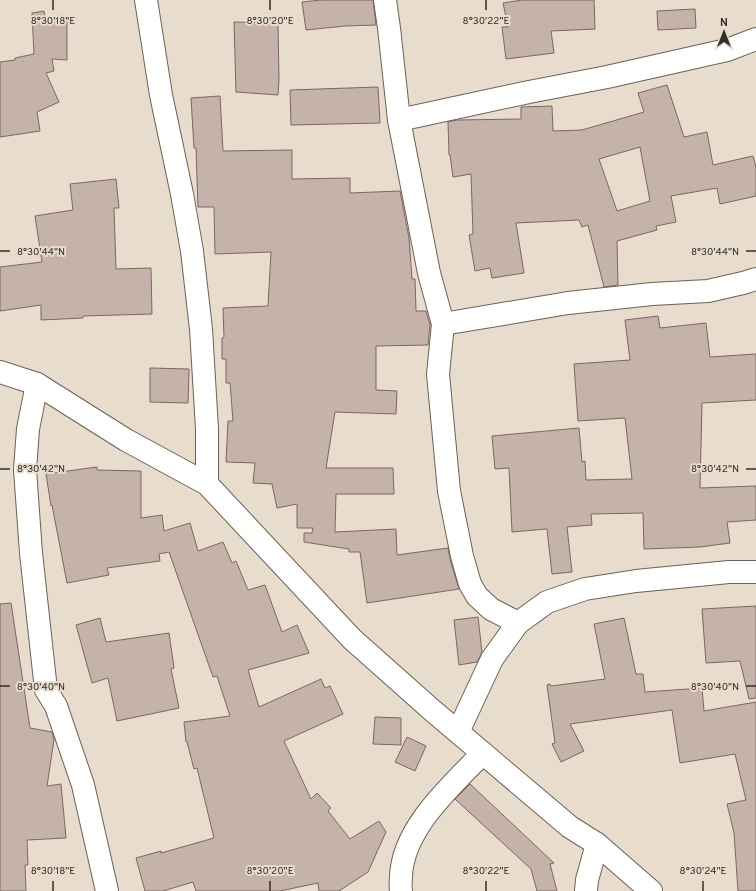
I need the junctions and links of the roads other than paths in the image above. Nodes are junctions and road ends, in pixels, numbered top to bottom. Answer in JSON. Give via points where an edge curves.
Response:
{"nodes":[{"id":1,"x":146,"y":0,"type":"edge"},
{"id":2,"x":385,"y":0,"type":"edge"},
{"id":3,"x":756,"y":39,"type":"edge"},
{"id":4,"x":399,"y":120,"type":"junction"},
{"id":5,"x":756,"y":279,"type":"edge"},
{"id":6,"x":443,"y":324,"type":"junction"},
{"id":7,"x":0,"y":372,"type":"edge"},
{"id":8,"x":37,"y":384,"type":"junction"},
{"id":9,"x":206,"y":484,"type":"junction"},
{"id":10,"x":756,"y":572,"type":"edge"},
{"id":11,"x":518,"y":623,"type":"junction"},
{"id":12,"x":458,"y":732,"type":"junction"},
{"id":13,"x":483,"y":753,"type":"junction"},
{"id":14,"x":597,"y":844,"type":"junction"},
{"id":15,"x":107,"y":891,"type":"edge"},
{"id":16,"x":401,"y":891,"type":"edge"},
{"id":17,"x":586,"y":891,"type":"edge"},
{"id":18,"x":651,"y":891,"type":"edge"}],
"edges":[{"from":1,"to":9,"type":"street","via":[[161,95],[192,251],[202,328],[207,429]]},
{"from":2,"to":4,"type":"street"},
{"from":3,"to":4,"type":"street","via":[[727,50],[607,78]]},
{"from":4,"to":6,"type":"street","via":[[429,273]]},
{"from":5,"to":6,"type":"street","via":[[708,291],[568,303]]},
{"from":6,"to":11,"type":"street","via":[[438,374],[449,491],[462,556],[470,584],[477,596],[491,608]]},
{"from":7,"to":8,"type":"street"},
{"from":8,"to":9,"type":"street","via":[[126,440]]},
{"from":8,"to":15,"type":"street","via":[[28,429],[25,470],[46,690],[56,706],[83,785]]},
{"from":9,"to":12,"type":"street","via":[[352,639]]},
{"from":10,"to":11,"type":"street","via":[[729,572],[585,589],[547,602]]},
{"from":11,"to":12,"type":"street","via":[[492,659]]},
{"from":12,"to":13,"type":"street"},
{"from":13,"to":14,"type":"street","via":[[570,827]]},
{"from":13,"to":16,"type":"street","via":[[442,796],[412,838],[406,849],[401,870]]},
{"from":14,"to":17,"type":"street"},
{"from":14,"to":18,"type":"street"}]}
